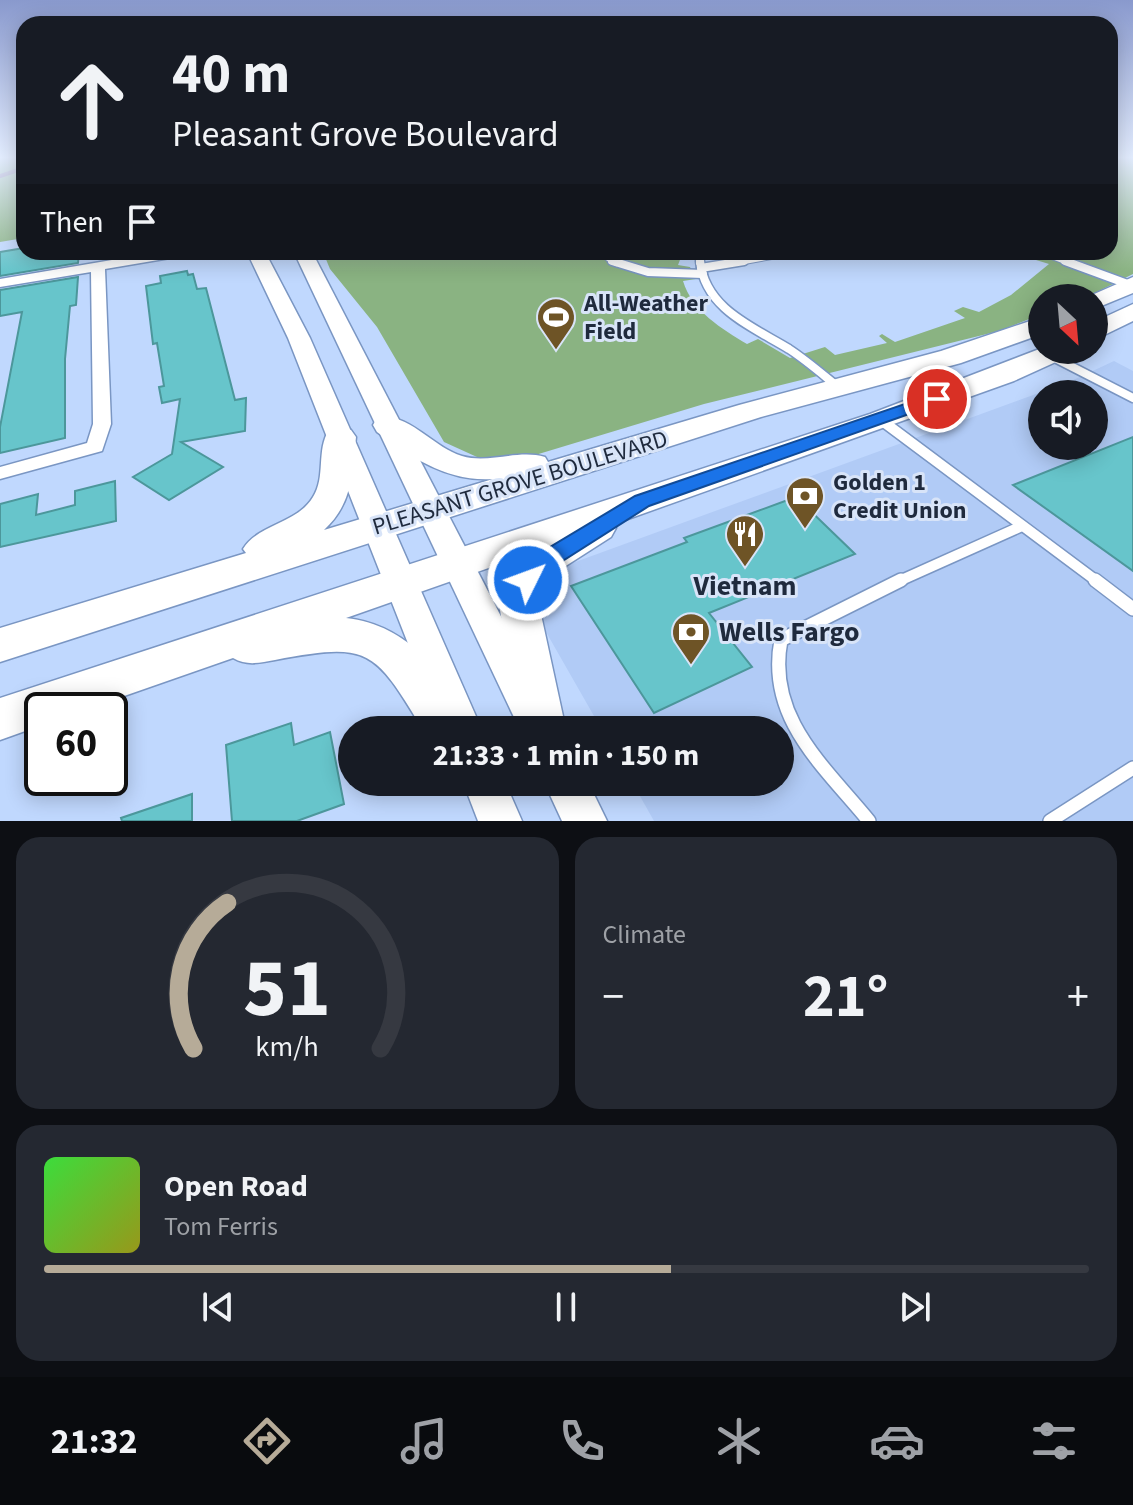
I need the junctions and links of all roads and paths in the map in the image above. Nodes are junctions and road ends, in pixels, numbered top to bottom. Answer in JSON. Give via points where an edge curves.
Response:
{"nodes":[{"id":1,"x":137,"y":260,"type":"edge"},
{"id":2,"x":260,"y":260,"type":"edge"},
{"id":3,"x":307,"y":260,"type":"edge"},
{"id":4,"x":609,"y":260,"type":"edge"},
{"id":5,"x":700,"y":260,"type":"edge"},
{"id":6,"x":755,"y":260,"type":"edge"},
{"id":7,"x":1064,"y":260,"type":"edge"},
{"id":8,"x":98,"y":267,"type":"junction"},
{"id":9,"x":702,"y":271,"type":"junction"},
{"id":10,"x":0,"y":283,"type":"edge"},
{"id":11,"x":1132,"y":285,"type":"edge"},
{"id":12,"x":1108,"y":296,"type":"edge"},
{"id":13,"x":1133,"y":311,"type":"edge"},
{"id":14,"x":1108,"y":324,"type":"edge"},
{"id":15,"x":1028,"y":330,"type":"edge"},
{"id":16,"x":992,"y":344,"type":"junction"},
{"id":17,"x":1028,"y":363,"type":"edge"},
{"id":18,"x":1073,"y":364,"type":"edge"},
{"id":19,"x":838,"y":387,"type":"junction"},
{"id":20,"x":1133,"y":398,"type":"edge"},
{"id":21,"x":881,"y":420,"type":"junction"},
{"id":22,"x":388,"y":425,"type":"junction"},
{"id":23,"x":340,"y":437,"type":"junction"},
{"id":24,"x":626,"y":450,"type":"junction"},
{"id":25,"x":0,"y":473,"type":"edge"},
{"id":26,"x":642,"y":501,"type":"junction"},
{"id":27,"x":431,"y":511,"type":"junction"},
{"id":28,"x":1022,"y":526,"type":"junction"},
{"id":29,"x":378,"y":528,"type":"junction"},
{"id":30,"x":457,"y":564,"type":"junction"},
{"id":31,"x":401,"y":583,"type":"junction"},
{"id":32,"x":162,"y":596,"type":"junction"},
{"id":33,"x":1133,"y":609,"type":"edge"},
{"id":34,"x":0,"y":645,"type":"edge"},
{"id":35,"x":191,"y":654,"type":"junction"},
{"id":36,"x":439,"y":716,"type":"edge"},
{"id":37,"x":456,"y":716,"type":"edge"},
{"id":38,"x":534,"y":716,"type":"edge"},
{"id":39,"x":539,"y":716,"type":"edge"},
{"id":40,"x":0,"y":719,"type":"edge"},
{"id":41,"x":1133,"y":768,"type":"edge"},
{"id":42,"x":490,"y":796,"type":"edge"},
{"id":43,"x":572,"y":796,"type":"edge"},
{"id":44,"x":500,"y":821,"type":"edge"},
{"id":45,"x":585,"y":821,"type":"edge"},
{"id":46,"x":869,"y":821,"type":"edge"},
{"id":47,"x":1050,"y":821,"type":"edge"}],
"edges":[{"from":1,"to":8,"type":"street"},
{"from":2,"to":23,"type":"main road"},
{"from":3,"to":22,"type":"main road"},
{"from":4,"to":9,"type":"lane","via":[[639,271]]},
{"from":5,"to":9,"type":"lane"},
{"from":6,"to":9,"type":"lane"},
{"from":7,"to":11,"type":"lane"},
{"from":8,"to":10,"type":"street"},
{"from":8,"to":25,"type":"street","via":[[102,424],[95,447]]},
{"from":9,"to":19,"type":"lane","via":[[711,294],[737,321],[787,348]]},
{"from":11,"to":12,"type":"main road"},
{"from":13,"to":14,"type":"main road"},
{"from":15,"to":16,"type":"main road","name":"PLEASANT GROVE BOULEVARD"},
{"from":16,"to":19,"type":"main road","name":"PLEASANT GROVE BOULEVARD"},
{"from":16,"to":21,"type":"main road","via":[[953,367],[884,391],[871,408]]},
{"from":17,"to":21,"type":"main road"},
{"from":18,"to":20,"type":"lane"},
{"from":19,"to":24,"type":"main road","name":"PLEASANT GROVE BOULEVARD"},
{"from":21,"to":26,"type":"main road"},
{"from":21,"to":28,"type":"lane"},
{"from":22,"to":24,"type":"main road","via":[[439,461],[465,470]]},
{"from":22,"to":27,"type":"main road"},
{"from":23,"to":29,"type":"main road"},
{"from":23,"to":32,"type":"main road","via":[[334,491],[313,519]]},
{"from":24,"to":27,"type":"main road","name":"PLEASANT GROVE BOULEVARD"},
{"from":26,"to":30,"type":"main road"},
{"from":26,"to":39,"type":"main road","via":[[539,565],[528,580],[520,610]]},
{"from":27,"to":29,"type":"main road","name":"PLEASANT GROVE BOULEVARD"},
{"from":27,"to":30,"type":"main road"},
{"from":28,"to":33,"type":"lane"},
{"from":28,"to":46,"type":"lane","via":[[781,640],[774,660],[788,720]]},
{"from":29,"to":31,"type":"main road"},
{"from":29,"to":32,"type":"main road","name":"PLEASANT GROVE BOULEVARD"},
{"from":30,"to":31,"type":"main road"},
{"from":30,"to":38,"type":"main road"},
{"from":31,"to":35,"type":"main road"},
{"from":31,"to":37,"type":"main road"},
{"from":32,"to":34,"type":"main road","name":"PLEASANT GROVE BOULEVARD"},
{"from":35,"to":36,"type":"main road","via":[[328,635],[373,639],[398,656]]},
{"from":35,"to":40,"type":"main road"},
{"from":41,"to":47,"type":"lane"},
{"from":42,"to":44,"type":"main road"},
{"from":43,"to":45,"type":"main road"}]}
